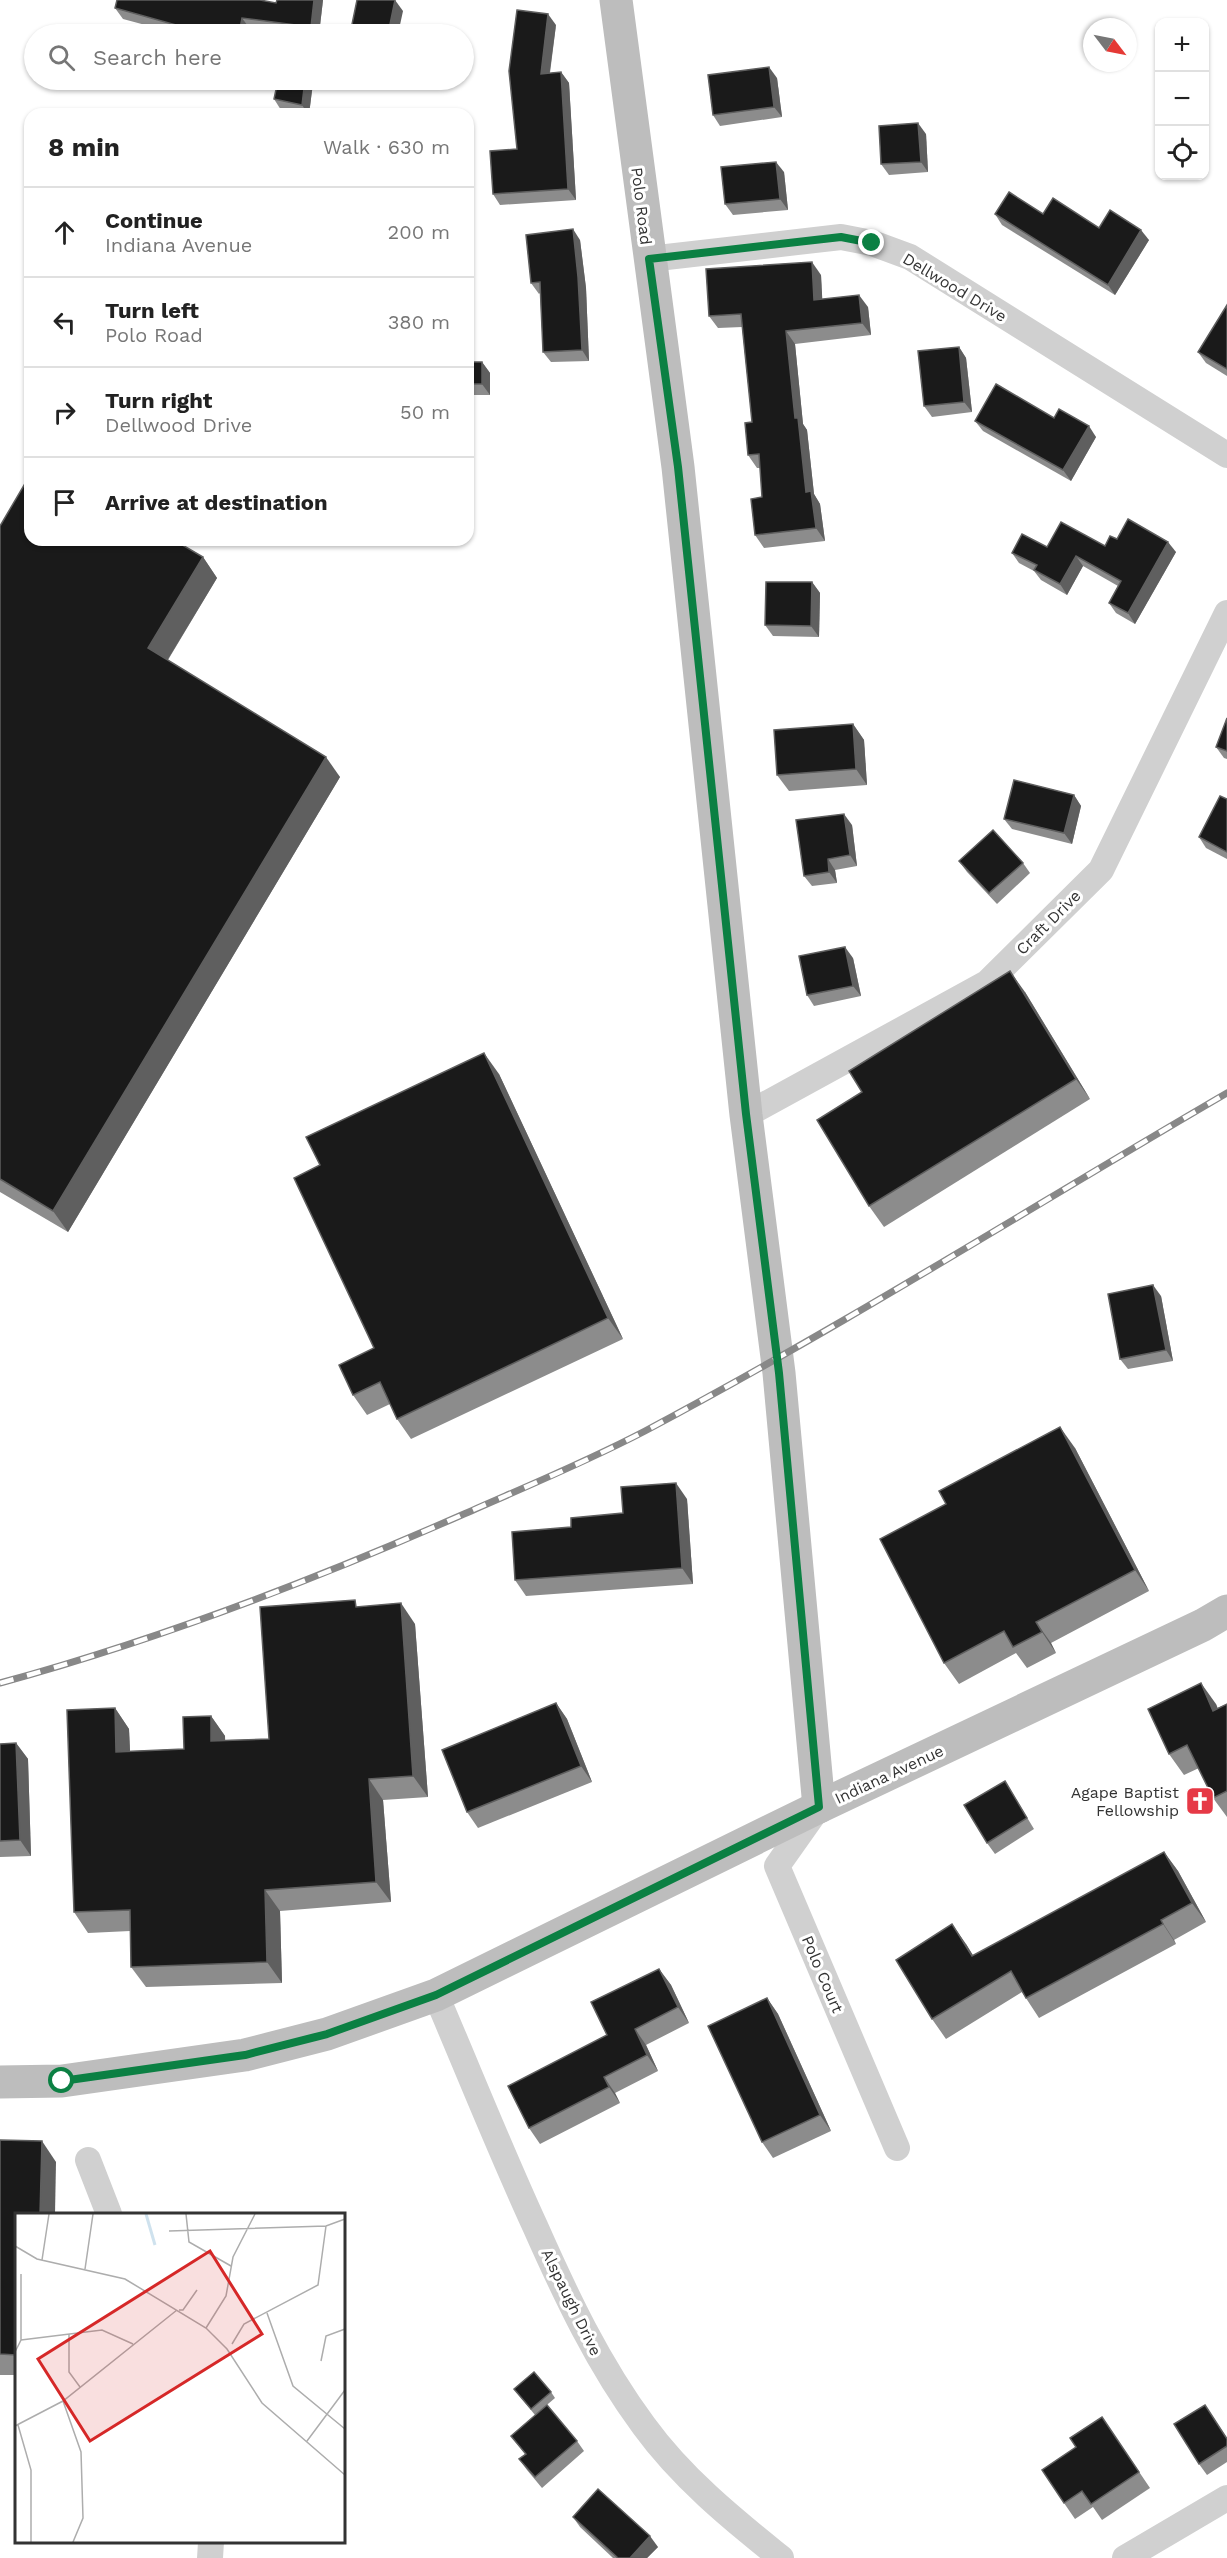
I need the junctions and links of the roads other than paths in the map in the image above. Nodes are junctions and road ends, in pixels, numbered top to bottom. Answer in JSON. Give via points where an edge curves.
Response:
{"nodes":[{"id":1,"x":616,"y":0,"type":"edge"},
{"id":2,"x":649,"y":259,"type":"junction"},
{"id":3,"x":1227,"y":455,"type":"edge"},
{"id":4,"x":1227,"y":613,"type":"edge"},
{"id":5,"x":746,"y":1114,"type":"junction"},
{"id":6,"x":1227,"y":1611,"type":"edge"},
{"id":7,"x":819,"y":1807,"type":"junction"},
{"id":8,"x":436,"y":1995,"type":"junction"},
{"id":9,"x":0,"y":2082,"type":"edge"},
{"id":10,"x":897,"y":2148,"type":"dead end"},
{"id":11,"x":88,"y":2160,"type":"dead end"},
{"id":12,"x":109,"y":2213,"type":"edge"},
{"id":13,"x":1227,"y":2498,"type":"edge"},
{"id":14,"x":211,"y":2543,"type":"edge"},
{"id":15,"x":210,"y":2558,"type":"edge"},
{"id":16,"x":781,"y":2558,"type":"edge"},
{"id":17,"x":1125,"y":2558,"type":"edge"}],
"edges":[{"from":1,"to":2,"type":"main road","name":"Polo Road"},
{"from":2,"to":3,"type":"street","name":"Dellwood Drive","via":[[841,237],[872,243],[910,257]]},
{"from":2,"to":5,"type":"main road","name":"Polo Road","via":[[678,467]]},
{"from":4,"to":5,"type":"street","name":"Craft Drive","via":[[1101,870],[987,983]]},
{"from":5,"to":7,"type":"main road","name":"Polo Road","via":[[779,1373]]},
{"from":6,"to":7,"type":"main road","name":"Indiana Avenue"},
{"from":7,"to":8,"type":"main road","name":"Indiana Avenue"},
{"from":7,"to":10,"type":"street","name":"Polo Court","via":[[777,1866]]},
{"from":8,"to":9,"type":"main road","name":"Indiana Avenue","via":[[327,2034],[245,2055],[62,2081]]},
{"from":8,"to":16,"type":"street","name":"Alspaugh Drive","via":[[572,2309],[609,2375],[645,2427],[686,2475]]},
{"from":11,"to":12,"type":"street"},
{"from":13,"to":17,"type":"street"},
{"from":14,"to":15,"type":"street"}]}
